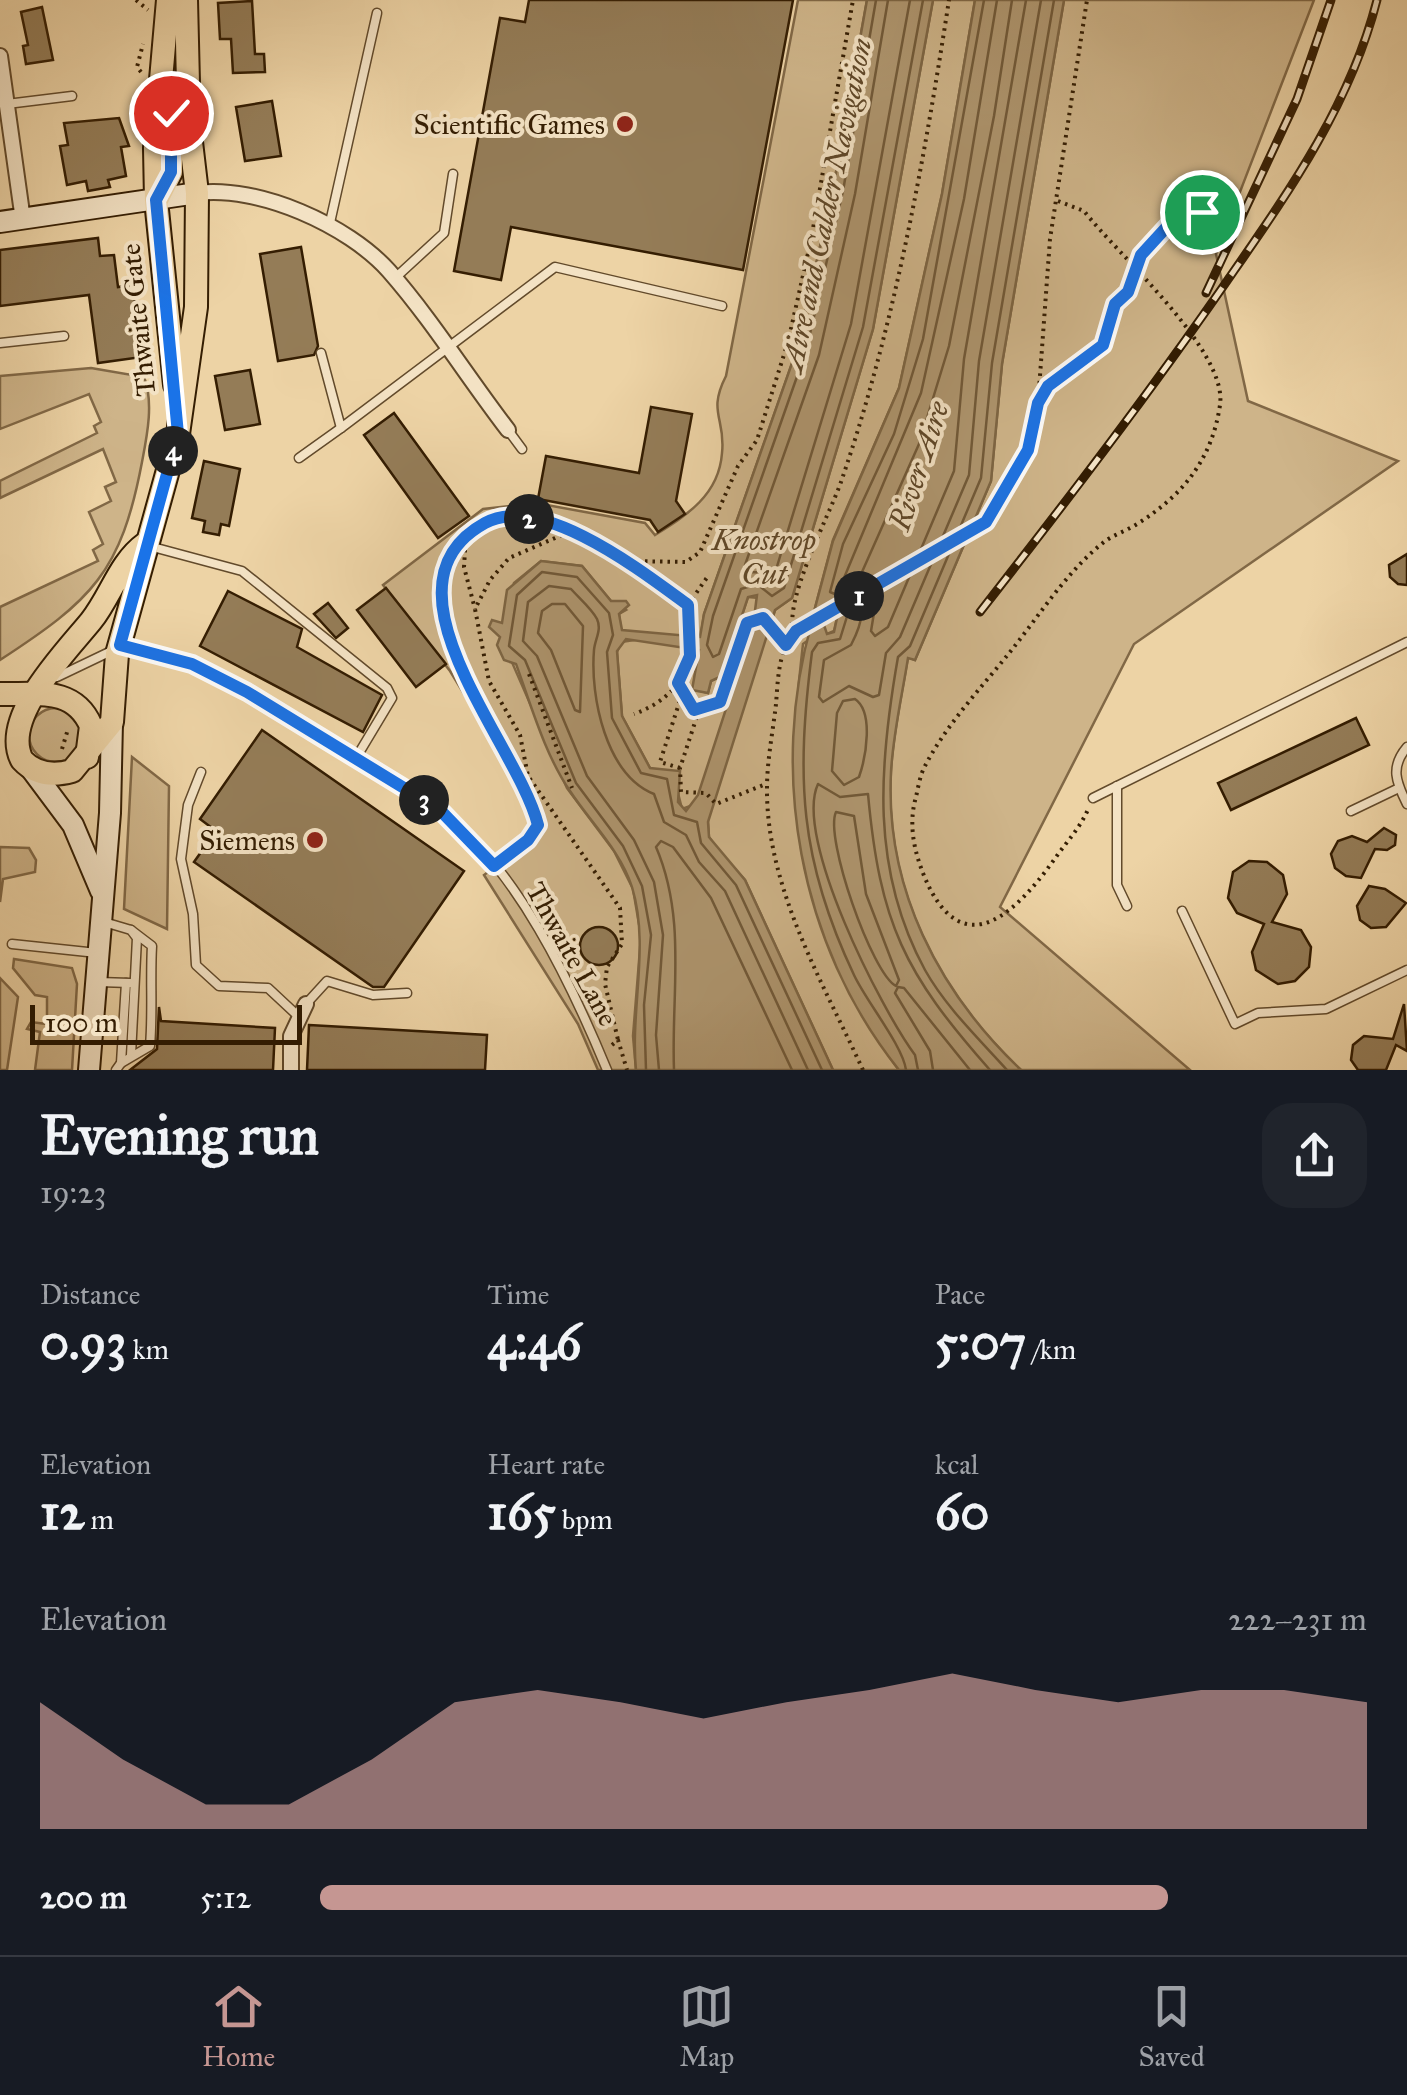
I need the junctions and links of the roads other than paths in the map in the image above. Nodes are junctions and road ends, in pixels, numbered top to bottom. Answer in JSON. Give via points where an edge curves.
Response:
{"nodes":[{"id":1,"x":168,"y":0,"type":"edge"},
{"id":2,"x":186,"y":0,"type":"edge"},
{"id":3,"x":378,"y":13,"type":"dead end"},
{"id":4,"x":0,"y":56,"type":"edge"},
{"id":5,"x":188,"y":66,"type":"junction"},
{"id":6,"x":72,"y":96,"type":"dead end"},
{"id":7,"x":7,"y":104,"type":"junction"},
{"id":8,"x":453,"y":174,"type":"dead end"},
{"id":9,"x":196,"y":193,"type":"junction"},
{"id":10,"x":156,"y":200,"type":"junction"},
{"id":11,"x":24,"y":220,"type":"junction"},
{"id":12,"x":0,"y":222,"type":"edge"},
{"id":13,"x":329,"y":227,"type":"junction"},
{"id":14,"x":394,"y":278,"type":"junction"},
{"id":15,"x":722,"y":306,"type":"dead end"},
{"id":16,"x":64,"y":336,"type":"dead end"},
{"id":17,"x":0,"y":343,"type":"edge"},
{"id":18,"x":446,"y":349,"type":"junction"},
{"id":19,"x":321,"y":353,"type":"dead end"},
{"id":20,"x":340,"y":428,"type":"junction"},
{"id":21,"x":508,"y":430,"type":"joint"},
{"id":22,"x":178,"y":434,"type":"junction"},
{"id":23,"x":522,"y":449,"type":"dead end"},
{"id":24,"x":298,"y":458,"type":"dead end"},
{"id":25,"x":144,"y":544,"type":"junction"},
{"id":26,"x":1407,"y":642,"type":"edge"},
{"id":27,"x":120,"y":645,"type":"junction"},
{"id":28,"x":0,"y":694,"type":"edge"},
{"id":29,"x":29,"y":694,"type":"junction"},
{"id":30,"x":96,"y":739,"type":"junction"},
{"id":31,"x":1407,"y":747,"type":"edge"},
{"id":32,"x":0,"y":752,"type":"edge"},
{"id":33,"x":356,"y":758,"type":"junction"},
{"id":34,"x":28,"y":766,"type":"junction"},
{"id":35,"x":201,"y":772,"type":"dead end"},
{"id":36,"x":1117,"y":786,"type":"junction"},
{"id":37,"x":1399,"y":788,"type":"junction"},
{"id":38,"x":1093,"y":798,"type":"road end"},
{"id":39,"x":1407,"y":804,"type":"edge"},
{"id":40,"x":1351,"y":811,"type":"dead end"},
{"id":41,"x":102,"y":893,"type":"junction"},
{"id":42,"x":1127,"y":906,"type":"dead end"},
{"id":43,"x":1182,"y":911,"type":"dead end"},
{"id":44,"x":100,"y":920,"type":"junction"},
{"id":45,"x":131,"y":930,"type":"junction"},
{"id":46,"x":12,"y":944,"type":"dead end"},
{"id":47,"x":98,"y":953,"type":"junction"},
{"id":48,"x":1407,"y":970,"type":"edge"},
{"id":49,"x":96,"y":982,"type":"junction"},
{"id":50,"x":130,"y":983,"type":"junction"},
{"id":51,"x":150,"y":984,"type":"junction"},
{"id":52,"x":407,"y":993,"type":"dead end"},
{"id":53,"x":302,"y":1009,"type":"junction"},
{"id":54,"x":130,"y":1056,"type":"junction"},
{"id":55,"x":118,"y":1067,"type":"edge"},
{"id":56,"x":89,"y":1070,"type":"edge"},
{"id":57,"x":291,"y":1070,"type":"edge"},
{"id":58,"x":607,"y":1070,"type":"edge"}],
"edges":[{"from":1,"to":10,"type":"main road","name":"Thwaite Gate"},
{"from":2,"to":5,"type":"main road","name":"Thwaite Gate"},
{"from":3,"to":13,"type":"lane"},
{"from":4,"to":7,"type":"street"},
{"from":5,"to":9,"type":"main road","name":"Thwaite Gate"},
{"from":5,"to":10,"type":"main road","via":[[171,113],[171,172]]},
{"from":6,"to":7,"type":"lane"},
{"from":7,"to":11,"type":"street"},
{"from":8,"to":14,"type":"lane","via":[[444,233]]},
{"from":9,"to":10,"type":"main road"},
{"from":9,"to":13,"type":"street","via":[[255,195]]},
{"from":9,"to":22,"type":"main road","name":"Thwaite Gate","via":[[196,306]]},
{"from":10,"to":11,"type":"main road"},
{"from":10,"to":22,"type":"main road","name":"Thwaite Gate"},
{"from":11,"to":12,"type":"main road"},
{"from":13,"to":14,"type":"street"},
{"from":14,"to":18,"type":"street"},
{"from":15,"to":18,"type":"lane","via":[[555,266]]},
{"from":16,"to":17,"type":"lane"},
{"from":18,"to":20,"type":"lane"},
{"from":18,"to":21,"type":"street"},
{"from":19,"to":20,"type":"lane"},
{"from":20,"to":24,"type":"lane"},
{"from":21,"to":23,"type":"lane"},
{"from":22,"to":25,"type":"main road","name":"Thwaite Gate"},
{"from":25,"to":27,"type":"main road","name":"Thwaite Gate","via":[[146,559]]},
{"from":25,"to":29,"type":"main road","name":"Thwaite Gate"},
{"from":25,"to":33,"type":"lane","via":[[242,571],[387,688],[392,698]]},
{"from":26,"to":36,"type":"lane"},
{"from":27,"to":29,"type":"lane"},
{"from":27,"to":30,"type":"main road","name":"Thwaite Gate"},
{"from":27,"to":33,"type":"lane","name":"Thwaite Lane","via":[[192,664]]},
{"from":28,"to":29,"type":"main road"},
{"from":29,"to":30,"type":"main road","via":[[64,698],[85,713]]},
{"from":29,"to":34,"type":"main road","via":[[9,730]]},
{"from":30,"to":34,"type":"main road","via":[[72,772]]},
{"from":30,"to":41,"type":"main road"},
{"from":31,"to":37,"type":"lane","via":[[1397,760]]},
{"from":32,"to":34,"type":"main road"},
{"from":33,"to":58,"type":"lane","name":"Thwaite Lane","via":[[440,810],[494,866],[552,955]]},
{"from":34,"to":41,"type":"main road","via":[[73,824]]},
{"from":35,"to":53,"type":"lane","via":[[188,805],[181,859],[196,965],[219,986],[268,988]]},
{"from":36,"to":38,"type":"lane"},
{"from":36,"to":42,"type":"lane","via":[[1118,885]]},
{"from":37,"to":39,"type":"lane"},
{"from":37,"to":40,"type":"lane"},
{"from":41,"to":44,"type":"main road"},
{"from":43,"to":48,"type":"lane","via":[[1235,1024],[1258,1014],[1326,1008]]},
{"from":44,"to":45,"type":"lane"},
{"from":44,"to":47,"type":"main road"},
{"from":45,"to":50,"type":"lane","via":[[137,938]]},
{"from":45,"to":51,"type":"lane","via":[[152,946]]},
{"from":46,"to":47,"type":"lane"},
{"from":47,"to":49,"type":"main road"},
{"from":49,"to":50,"type":"lane"},
{"from":49,"to":56,"type":"main road"},
{"from":50,"to":51,"type":"lane"},
{"from":50,"to":54,"type":"lane"},
{"from":50,"to":55,"type":"lane"},
{"from":51,"to":54,"type":"lane","via":[[150,1046]]},
{"from":52,"to":53,"type":"lane","via":[[373,995],[327,982]]},
{"from":53,"to":57,"type":"street","via":[[291,1036]]},
{"from":54,"to":55,"type":"lane"}]}
